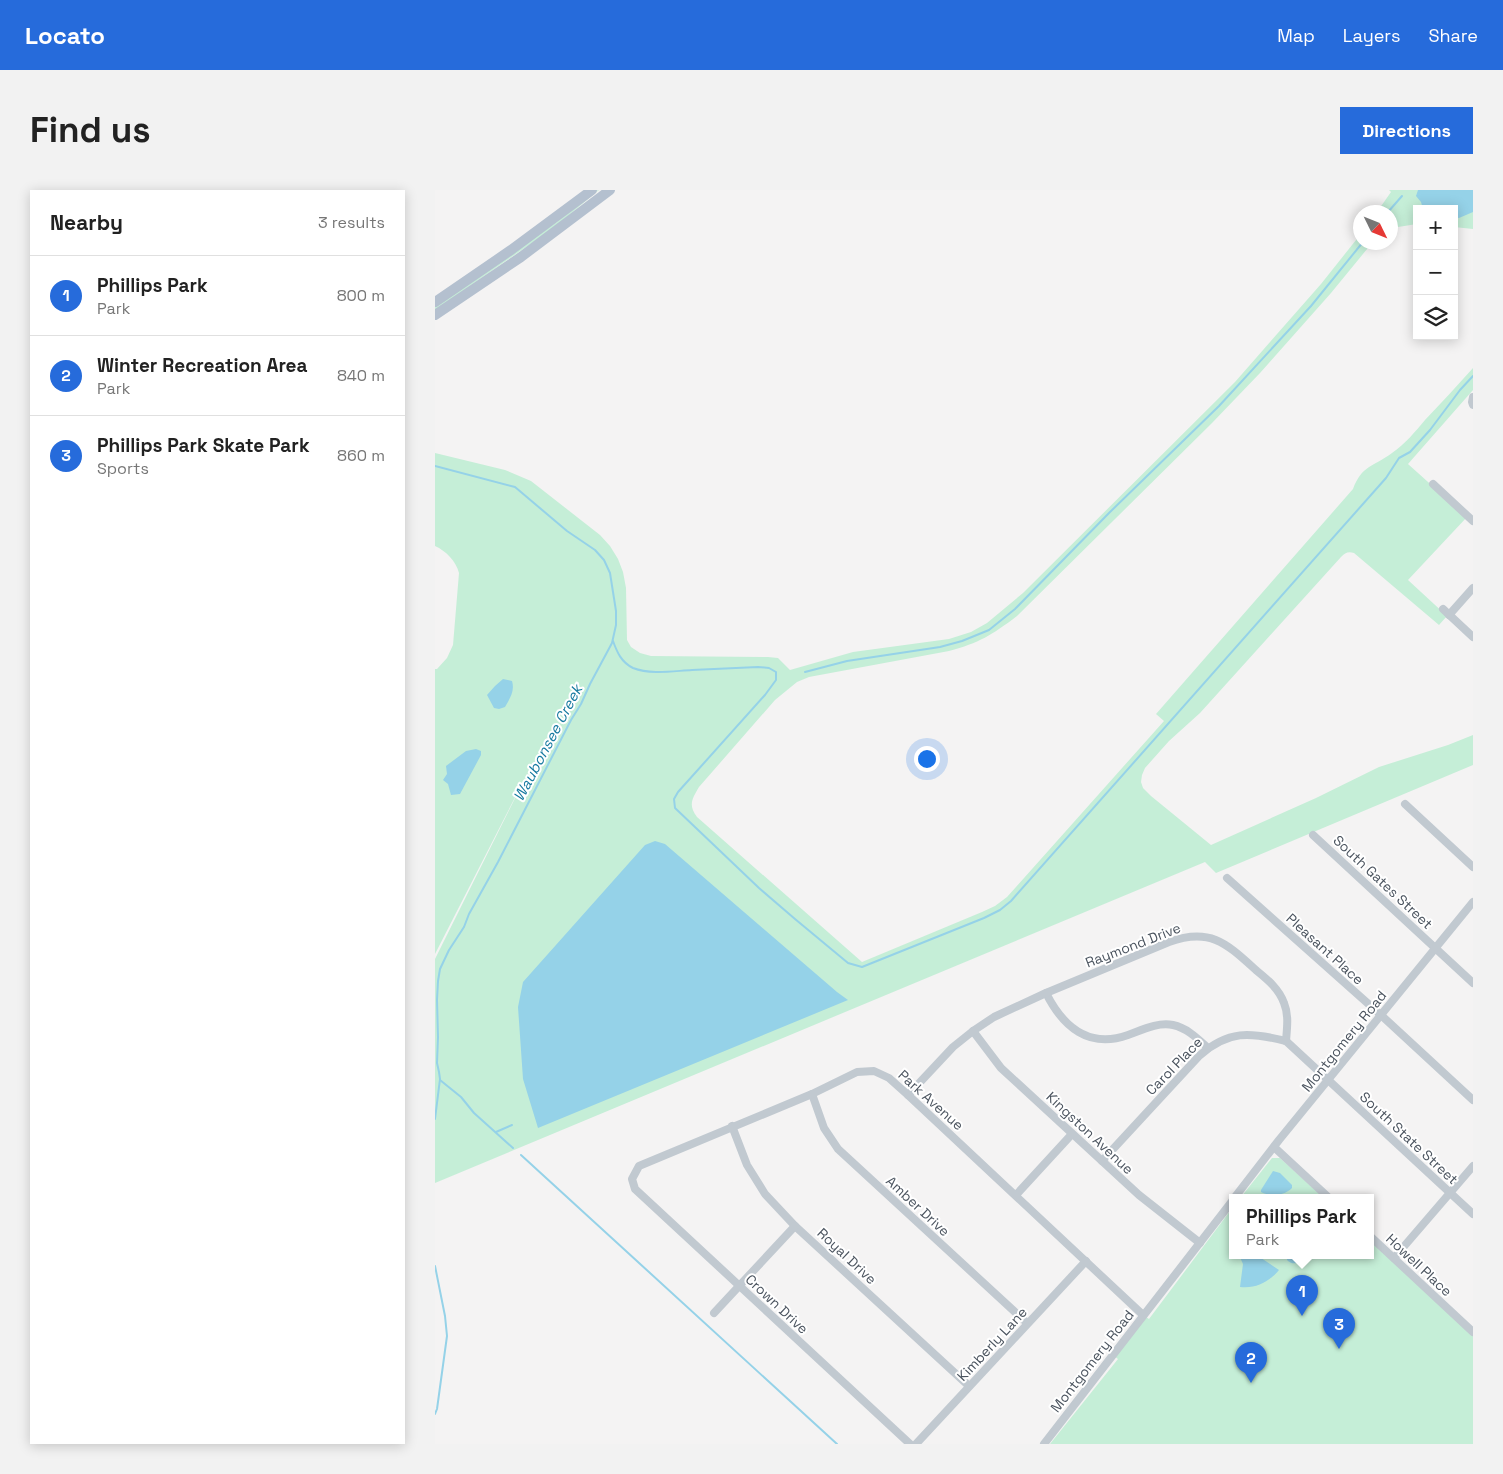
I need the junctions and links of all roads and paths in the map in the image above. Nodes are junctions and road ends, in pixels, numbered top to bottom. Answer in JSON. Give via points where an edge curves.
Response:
{"nodes":[{"id":1,"x":592,"y":190,"type":"edge"},
{"id":2,"x":610,"y":190,"type":"edge"},
{"id":3,"x":435,"y":302,"type":"edge"},
{"id":4,"x":435,"y":315,"type":"edge"},
{"id":5,"x":1433,"y":484,"type":"dead end"},
{"id":6,"x":1473,"y":521,"type":"edge"},
{"id":7,"x":1473,"y":588,"type":"edge"},
{"id":8,"x":1443,"y":609,"type":"dead end"},
{"id":9,"x":1449,"y":615,"type":"junction"},
{"id":10,"x":1473,"y":637,"type":"edge"},
{"id":11,"x":1405,"y":804,"type":"dead end"},
{"id":12,"x":1313,"y":835,"type":"dead end"},
{"id":13,"x":1473,"y":867,"type":"edge"},
{"id":14,"x":1227,"y":878,"type":"dead end"},
{"id":15,"x":1473,"y":902,"type":"edge"},
{"id":16,"x":1436,"y":948,"type":"junction"},
{"id":17,"x":1473,"y":983,"type":"edge"},
{"id":18,"x":1046,"y":993,"type":"junction"},
{"id":19,"x":1381,"y":1016,"type":"junction"},
{"id":20,"x":973,"y":1031,"type":"junction"},
{"id":21,"x":1286,"y":1041,"type":"junction"},
{"id":22,"x":1207,"y":1048,"type":"junction"},
{"id":23,"x":1328,"y":1080,"type":"junction"},
{"id":24,"x":812,"y":1094,"type":"junction"},
{"id":25,"x":908,"y":1095,"type":"junction"},
{"id":26,"x":1473,"y":1100,"type":"edge"},
{"id":27,"x":732,"y":1126,"type":"junction"},
{"id":28,"x":1072,"y":1134,"type":"junction"},
{"id":29,"x":1274,"y":1147,"type":"junction"},
{"id":30,"x":1102,"y":1161,"type":"junction"},
{"id":31,"x":1473,"y":1166,"type":"edge"},
{"id":32,"x":632,"y":1179,"type":"joint"},
{"id":33,"x":1451,"y":1193,"type":"junction"},
{"id":34,"x":1237,"y":1194,"type":"edge"},
{"id":35,"x":1325,"y":1194,"type":"edge"},
{"id":36,"x":1016,"y":1195,"type":"junction"},
{"id":37,"x":1229,"y":1205,"type":"edge"},
{"id":38,"x":1473,"y":1214,"type":"edge"},
{"id":39,"x":795,"y":1226,"type":"junction"},
{"id":40,"x":1374,"y":1240,"type":"edge"},
{"id":41,"x":1200,"y":1243,"type":"junction"},
{"id":42,"x":1394,"y":1258,"type":"junction"},
{"id":43,"x":1086,"y":1261,"type":"junction"},
{"id":44,"x":739,"y":1286,"type":"junction"},
{"id":45,"x":714,"y":1313,"type":"dead end"},
{"id":46,"x":1143,"y":1315,"type":"junction"},
{"id":47,"x":1027,"y":1323,"type":"junction"},
{"id":48,"x":1473,"y":1332,"type":"edge"},
{"id":49,"x":969,"y":1386,"type":"junction"},
{"id":50,"x":910,"y":1444,"type":"edge"},
{"id":51,"x":916,"y":1444,"type":"edge"},
{"id":52,"x":1044,"y":1444,"type":"edge"}],
"edges":[{"from":1,"to":3,"type":"main road","via":[[518,246]]},
{"from":2,"to":4,"type":"main road","via":[[528,252]]},
{"from":5,"to":6,"type":"street"},
{"from":7,"to":9,"type":"street"},
{"from":8,"to":9,"type":"street"},
{"from":9,"to":10,"type":"street"},
{"from":11,"to":13,"type":"street"},
{"from":12,"to":16,"type":"street","name":"South Gates Street"},
{"from":14,"to":19,"type":"street","name":"Pleasant Place"},
{"from":15,"to":16,"type":"street","name":"Montgomery Road"},
{"from":16,"to":17,"type":"street","name":"South Gates Street"},
{"from":16,"to":19,"type":"street","name":"Montgomery Road"},
{"from":18,"to":20,"type":"street","name":"Raymond Drive"},
{"from":18,"to":21,"type":"street","name":"Raymond Drive","via":[[1181,938],[1209,938],[1235,951],[1275,986],[1287,1012]]},
{"from":18,"to":22,"type":"street","via":[[1067,1024],[1094,1039],[1116,1039],[1166,1024],[1189,1032]]},
{"from":19,"to":23,"type":"street","name":"Montgomery Road"},
{"from":19,"to":26,"type":"street","name":"Pleasant Place"},
{"from":20,"to":25,"type":"street","name":"Raymond Drive","via":[[946,1054]]},
{"from":20,"to":28,"type":"street","name":"Kingston Avenue","via":[[1001,1068]]},
{"from":21,"to":22,"type":"street","name":"Carol Place","via":[[1245,1034],[1226,1038]]},
{"from":21,"to":23,"type":"street"},
{"from":22,"to":30,"type":"street","name":"Carol Place"},
{"from":23,"to":29,"type":"street","name":"Montgomery Road"},
{"from":23,"to":33,"type":"street","name":"South State Street"},
{"from":24,"to":25,"type":"street","name":"Park Avenue","via":[[857,1072],[873,1071],[889,1078]]},
{"from":24,"to":27,"type":"street","name":"Park Avenue"},
{"from":24,"to":47,"type":"street","name":"Amber Drive","via":[[824,1128],[838,1149]]},
{"from":25,"to":36,"type":"street","name":"Park Avenue"},
{"from":27,"to":32,"type":"street","name":"Park Avenue","via":[[639,1166]]},
{"from":27,"to":39,"type":"street","name":"Royal Drive","via":[[747,1165],[765,1194]]},
{"from":28,"to":30,"type":"street","name":"Kingston Avenue"},
{"from":28,"to":36,"type":"street"},
{"from":29,"to":34,"type":"street","name":"Montgomery Road"},
{"from":29,"to":35,"type":"street"},
{"from":30,"to":41,"type":"street","name":"Kingston Avenue"},
{"from":31,"to":33,"type":"street"},
{"from":32,"to":44,"type":"street","name":"Crown Drive","via":[[635,1189]]},
{"from":33,"to":38,"type":"street","name":"South State Street"},
{"from":33,"to":42,"type":"street"},
{"from":36,"to":43,"type":"street","name":"Park Avenue"},
{"from":37,"to":41,"type":"street","name":"Montgomery Road"},
{"from":39,"to":44,"type":"street"},
{"from":39,"to":49,"type":"street","name":"Royal Drive"},
{"from":40,"to":42,"type":"street","name":"Howell Place"},
{"from":41,"to":46,"type":"street","name":"Montgomery Road"},
{"from":42,"to":48,"type":"street","name":"Howell Place"},
{"from":43,"to":46,"type":"street","name":"Park Avenue"},
{"from":43,"to":47,"type":"street","name":"Kimberly Lane"},
{"from":44,"to":45,"type":"street"},
{"from":44,"to":50,"type":"street","name":"Crown Drive"},
{"from":46,"to":52,"type":"street","name":"Montgomery Road"},
{"from":47,"to":49,"type":"street","name":"Kimberly Lane"},
{"from":49,"to":51,"type":"street","name":"Kimberly Lane"}]}
